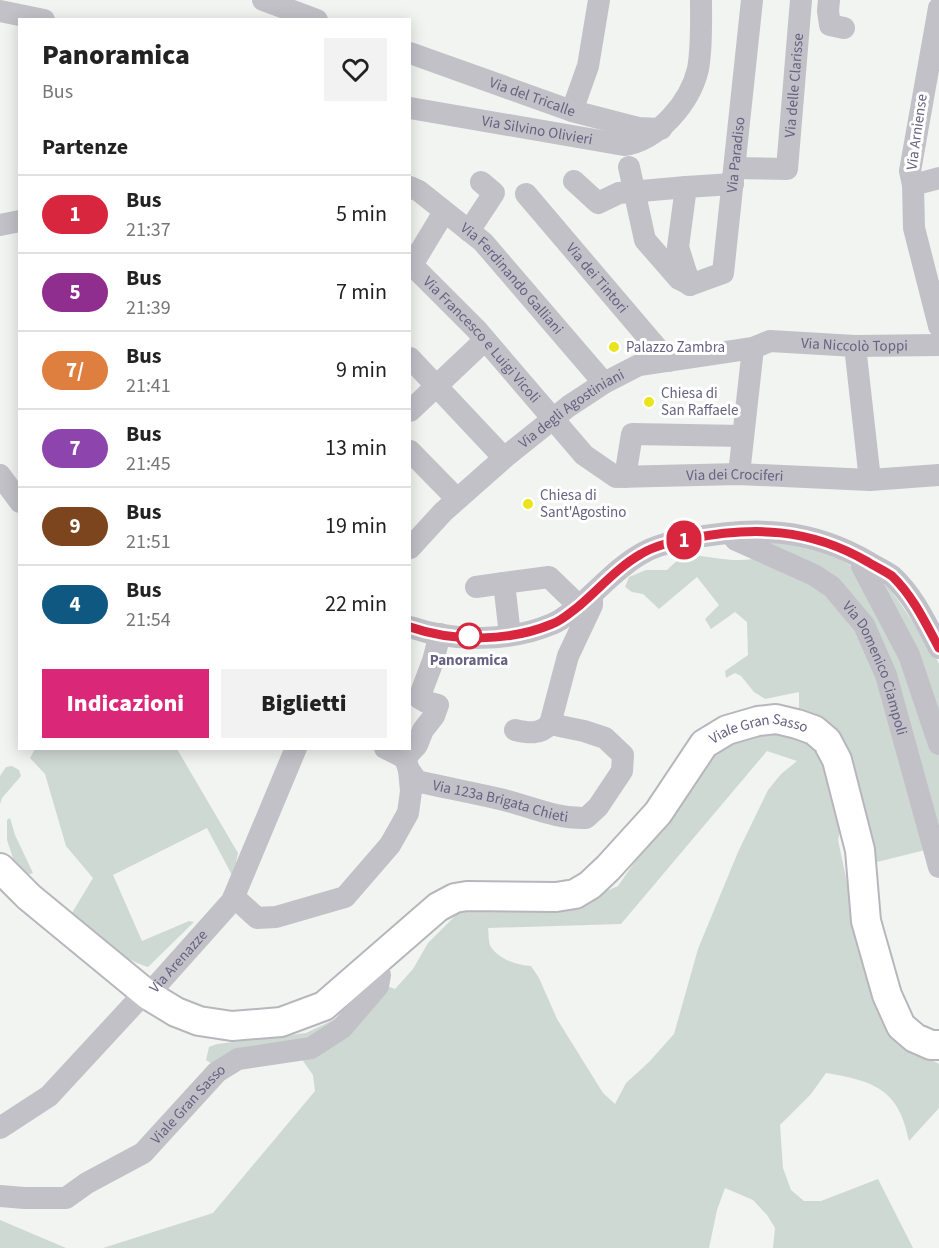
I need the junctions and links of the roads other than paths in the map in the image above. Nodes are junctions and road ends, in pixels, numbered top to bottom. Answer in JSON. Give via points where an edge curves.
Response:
{"nodes":[{"id":1,"x":263,"y":0,"type":"edge"},
{"id":2,"x":599,"y":0,"type":"edge"},
{"id":3,"x":701,"y":0,"type":"edge"},
{"id":4,"x":753,"y":0,"type":"edge"},
{"id":5,"x":801,"y":0,"type":"edge"},
{"id":6,"x":829,"y":0,"type":"edge"},
{"id":7,"x":939,"y":8,"type":"edge"},
{"id":8,"x":0,"y":11,"type":"edge"},
{"id":9,"x":34,"y":18,"type":"edge"},
{"id":10,"x":312,"y":18,"type":"edge"},
{"id":11,"x":844,"y":28,"type":"dead end"},
{"id":12,"x":411,"y":53,"type":"edge"},
{"id":13,"x":411,"y":108,"type":"edge"},
{"id":14,"x":572,"y":111,"type":"junction"},
{"id":15,"x":661,"y":129,"type":"junction"},
{"id":16,"x":627,"y":158,"type":"junction"},
{"id":17,"x":734,"y":176,"type":"junction"},
{"id":18,"x":939,"y":178,"type":"edge"},
{"id":19,"x":574,"y":181,"type":"dead end"},
{"id":20,"x":480,"y":182,"type":"dead end"},
{"id":21,"x":913,"y":185,"type":"junction"},
{"id":22,"x":411,"y":187,"type":"edge"},
{"id":23,"x":686,"y":187,"type":"junction"},
{"id":24,"x":634,"y":191,"type":"junction"},
{"id":25,"x":526,"y":194,"type":"dead end"},
{"id":26,"x":444,"y":212,"type":"junction"},
{"id":27,"x":18,"y":221,"type":"edge"},
{"id":28,"x":0,"y":225,"type":"edge"},
{"id":29,"x":469,"y":231,"type":"junction"},
{"id":30,"x":411,"y":264,"type":"edge"},
{"id":31,"x":690,"y":285,"type":"junction"},
{"id":32,"x":939,"y":326,"type":"edge"},
{"id":33,"x":485,"y":340,"type":"junction"},
{"id":34,"x":761,"y":344,"type":"junction"},
{"id":35,"x":939,"y":345,"type":"edge"},
{"id":36,"x":855,"y":346,"type":"junction"},
{"id":37,"x":411,"y":359,"type":"edge"},
{"id":38,"x":668,"y":361,"type":"junction"},
{"id":39,"x":604,"y":383,"type":"junction"},
{"id":40,"x":435,"y":386,"type":"junction"},
{"id":41,"x":411,"y":410,"type":"edge"},
{"id":42,"x":552,"y":420,"type":"junction"},
{"id":43,"x":743,"y":436,"type":"junction"},
{"id":44,"x":411,"y":452,"type":"edge"},
{"id":45,"x":504,"y":458,"type":"junction"},
{"id":46,"x":0,"y":474,"type":"edge"},
{"id":47,"x":738,"y":474,"type":"junction"},
{"id":48,"x":939,"y":475,"type":"edge"},
{"id":49,"x":625,"y":477,"type":"junction"},
{"id":50,"x":870,"y":480,"type":"junction"},
{"id":51,"x":18,"y":499,"type":"edge"},
{"id":52,"x":457,"y":499,"type":"junction"},
{"id":53,"x":730,"y":533,"type":"junction"},
{"id":54,"x":412,"y":545,"type":"edge"},
{"id":55,"x":862,"y":559,"type":"junction"},
{"id":56,"x":504,"y":583,"type":"junction"},
{"id":57,"x":476,"y":587,"type":"dead end"},
{"id":58,"x":585,"y":600,"type":"junction"},
{"id":59,"x":411,"y":627,"type":"edge"},
{"id":60,"x":440,"y":634,"type":"junction"},
{"id":61,"x":510,"y":635,"type":"junction"},
{"id":62,"x":939,"y":648,"type":"edge"},
{"id":63,"x":550,"y":724,"type":"junction"},
{"id":64,"x":515,"y":730,"type":"dead end"},
{"id":65,"x":939,"y":744,"type":"edge"},
{"id":66,"x":295,"y":750,"type":"edge"},
{"id":67,"x":388,"y":750,"type":"edge"},
{"id":68,"x":407,"y":764,"type":"junction"},
{"id":69,"x":939,"y":867,"type":"edge"},
{"id":70,"x":0,"y":868,"type":"edge"},
{"id":71,"x":234,"y":897,"type":"junction"},
{"id":72,"x":371,"y":965,"type":"junction"},
{"id":73,"x":148,"y":995,"type":"junction"},
{"id":74,"x":939,"y":1045,"type":"edge"},
{"id":75,"x":0,"y":1128,"type":"edge"},
{"id":76,"x":0,"y":1196,"type":"edge"}],
"edges":[{"from":1,"to":10,"type":"street"},
{"from":2,"to":14,"type":"street","via":[[588,66]]},
{"from":3,"to":15,"type":"street","via":[[697,72],[678,108]]},
{"from":4,"to":17,"type":"street","name":"Via Paradiso"},
{"from":5,"to":17,"type":"street","name":"Via delle Clarisse","via":[[787,169]]},
{"from":6,"to":11,"type":"street","via":[[830,25]]},
{"from":7,"to":21,"type":"street","name":"Via Arniense","via":[[911,159]]},
{"from":8,"to":9,"type":"street"},
{"from":12,"to":14,"type":"street","name":"Via del Tricalle"},
{"from":13,"to":16,"type":"street","name":"Via Silvino Olivieri"},
{"from":14,"to":15,"type":"street","name":"Via del Tricalle","via":[[638,128]]},
{"from":15,"to":16,"type":"street","via":[[635,143]]},
{"from":16,"to":24,"type":"street"},
{"from":17,"to":23,"type":"street"},
{"from":17,"to":31,"type":"street","name":"Via Paradiso","via":[[723,273]]},
{"from":18,"to":21,"type":"street"},
{"from":19,"to":24,"type":"street","via":[[598,202]]},
{"from":20,"to":29,"type":"street","via":[[494,193]]},
{"from":21,"to":32,"type":"street","name":"Via Arniense","via":[[914,228]]},
{"from":22,"to":26,"type":"street","name":"Via Ferdinando Galliani"},
{"from":23,"to":24,"type":"street"},
{"from":23,"to":31,"type":"street","via":[[678,247]]},
{"from":24,"to":31,"type":"street","via":[[643,242]]},
{"from":25,"to":38,"type":"street","name":"Via dei Tintori"},
{"from":26,"to":29,"type":"street","name":"Via Ferdinando Galliani"},
{"from":26,"to":30,"type":"street"},
{"from":27,"to":28,"type":"street"},
{"from":29,"to":39,"type":"street","name":"Via Ferdinando Galliani","via":[[483,242]]},
{"from":30,"to":33,"type":"street","name":"Via Francesco e Luigi Vicoli"},
{"from":33,"to":40,"type":"street"},
{"from":33,"to":42,"type":"street","name":"Via Francesco e Luigi Vicoli"},
{"from":34,"to":36,"type":"street","name":"Via Niccolò Toppi"},
{"from":34,"to":38,"type":"street","name":"Via degli Agostiniani"},
{"from":34,"to":43,"type":"street"},
{"from":35,"to":36,"type":"street","name":"Via Niccolò Toppi"},
{"from":36,"to":50,"type":"street"},
{"from":37,"to":40,"type":"street"},
{"from":38,"to":39,"type":"street","name":"Via degli Agostiniani","via":[[639,365]]},
{"from":39,"to":42,"type":"street","name":"Via degli Agostiniani"},
{"from":40,"to":41,"type":"street"},
{"from":40,"to":45,"type":"street"},
{"from":42,"to":45,"type":"street","name":"Via degli Agostiniani"},
{"from":42,"to":49,"type":"street","name":"Via dei Crociferi","via":[[584,455],[616,477]]},
{"from":43,"to":47,"type":"street"},
{"from":43,"to":49,"type":"street","via":[[632,434]]},
{"from":44,"to":52,"type":"street"},
{"from":45,"to":52,"type":"street","name":"Via degli Agostiniani"},
{"from":46,"to":51,"type":"street"},
{"from":47,"to":49,"type":"street","name":"Via dei Crociferi"},
{"from":47,"to":50,"type":"street","name":"Via dei Crociferi"},
{"from":48,"to":50,"type":"street","name":"Via dei Crociferi"},
{"from":52,"to":54,"type":"street","name":"Via degli Agostiniani"},
{"from":53,"to":55,"type":"street","via":[[794,533]]},
{"from":53,"to":58,"type":"street","via":[[655,547],[640,554]]},
{"from":53,"to":69,"type":"street","name":"Via Domenico Ciampoli","via":[[736,540],[795,565],[832,587],[864,625],[886,675]]},
{"from":55,"to":62,"type":"street","via":[[891,576],[916,606]]},
{"from":55,"to":65,"type":"street","via":[[862,566],[909,655]]},
{"from":56,"to":57,"type":"street"},
{"from":56,"to":58,"type":"street","via":[[549,577]]},
{"from":56,"to":61,"type":"street"},
{"from":58,"to":61,"type":"street","via":[[554,624]]},
{"from":58,"to":63,"type":"street","via":[[592,605],[568,656]]},
{"from":59,"to":60,"type":"street"},
{"from":60,"to":61,"type":"street"},
{"from":60,"to":68,"type":"street","via":[[419,698],[438,705]]},
{"from":63,"to":64,"type":"street","name":"Via 123a Brigata Chieti","via":[[535,733]]},
{"from":63,"to":68,"type":"street","name":"Via 123a Brigata Chieti","via":[[605,738],[623,755],[622,771],[586,818],[552,816],[492,797],[417,781]]},
{"from":66,"to":71,"type":"street","name":"Via Arenazze"},
{"from":67,"to":68,"type":"street"},
{"from":68,"to":71,"type":"street","name":"Via 123a Brigata Chieti","via":[[411,790],[408,813],[390,845],[345,897],[276,918],[257,918]]},
{"from":70,"to":73,"type":"main road","name":"Viale Gran Sasso","via":[[28,897]]},
{"from":71,"to":73,"type":"street","name":"Via Arenazze"},
{"from":72,"to":73,"type":"main road","name":"Viale Gran Sasso","via":[[324,1006],[281,1023],[232,1026],[199,1021]]},
{"from":72,"to":74,"type":"main road","name":"Viale Gran Sasso","via":[[438,907],[455,898],[556,897],[575,894],[590,885],[658,813],[704,744],[727,730],[776,719],[814,730],[827,741],[837,760],[860,850],[866,921],[887,995],[901,1026],[915,1038]]},
{"from":72,"to":76,"type":"street","name":"Viale Gran Sasso","via":[[380,975],[378,986],[342,1028],[311,1048],[238,1059],[217,1072],[143,1153],[66,1198]]},
{"from":73,"to":75,"type":"street","name":"Via Arenazze","via":[[136,1002],[49,1096]]}]}
